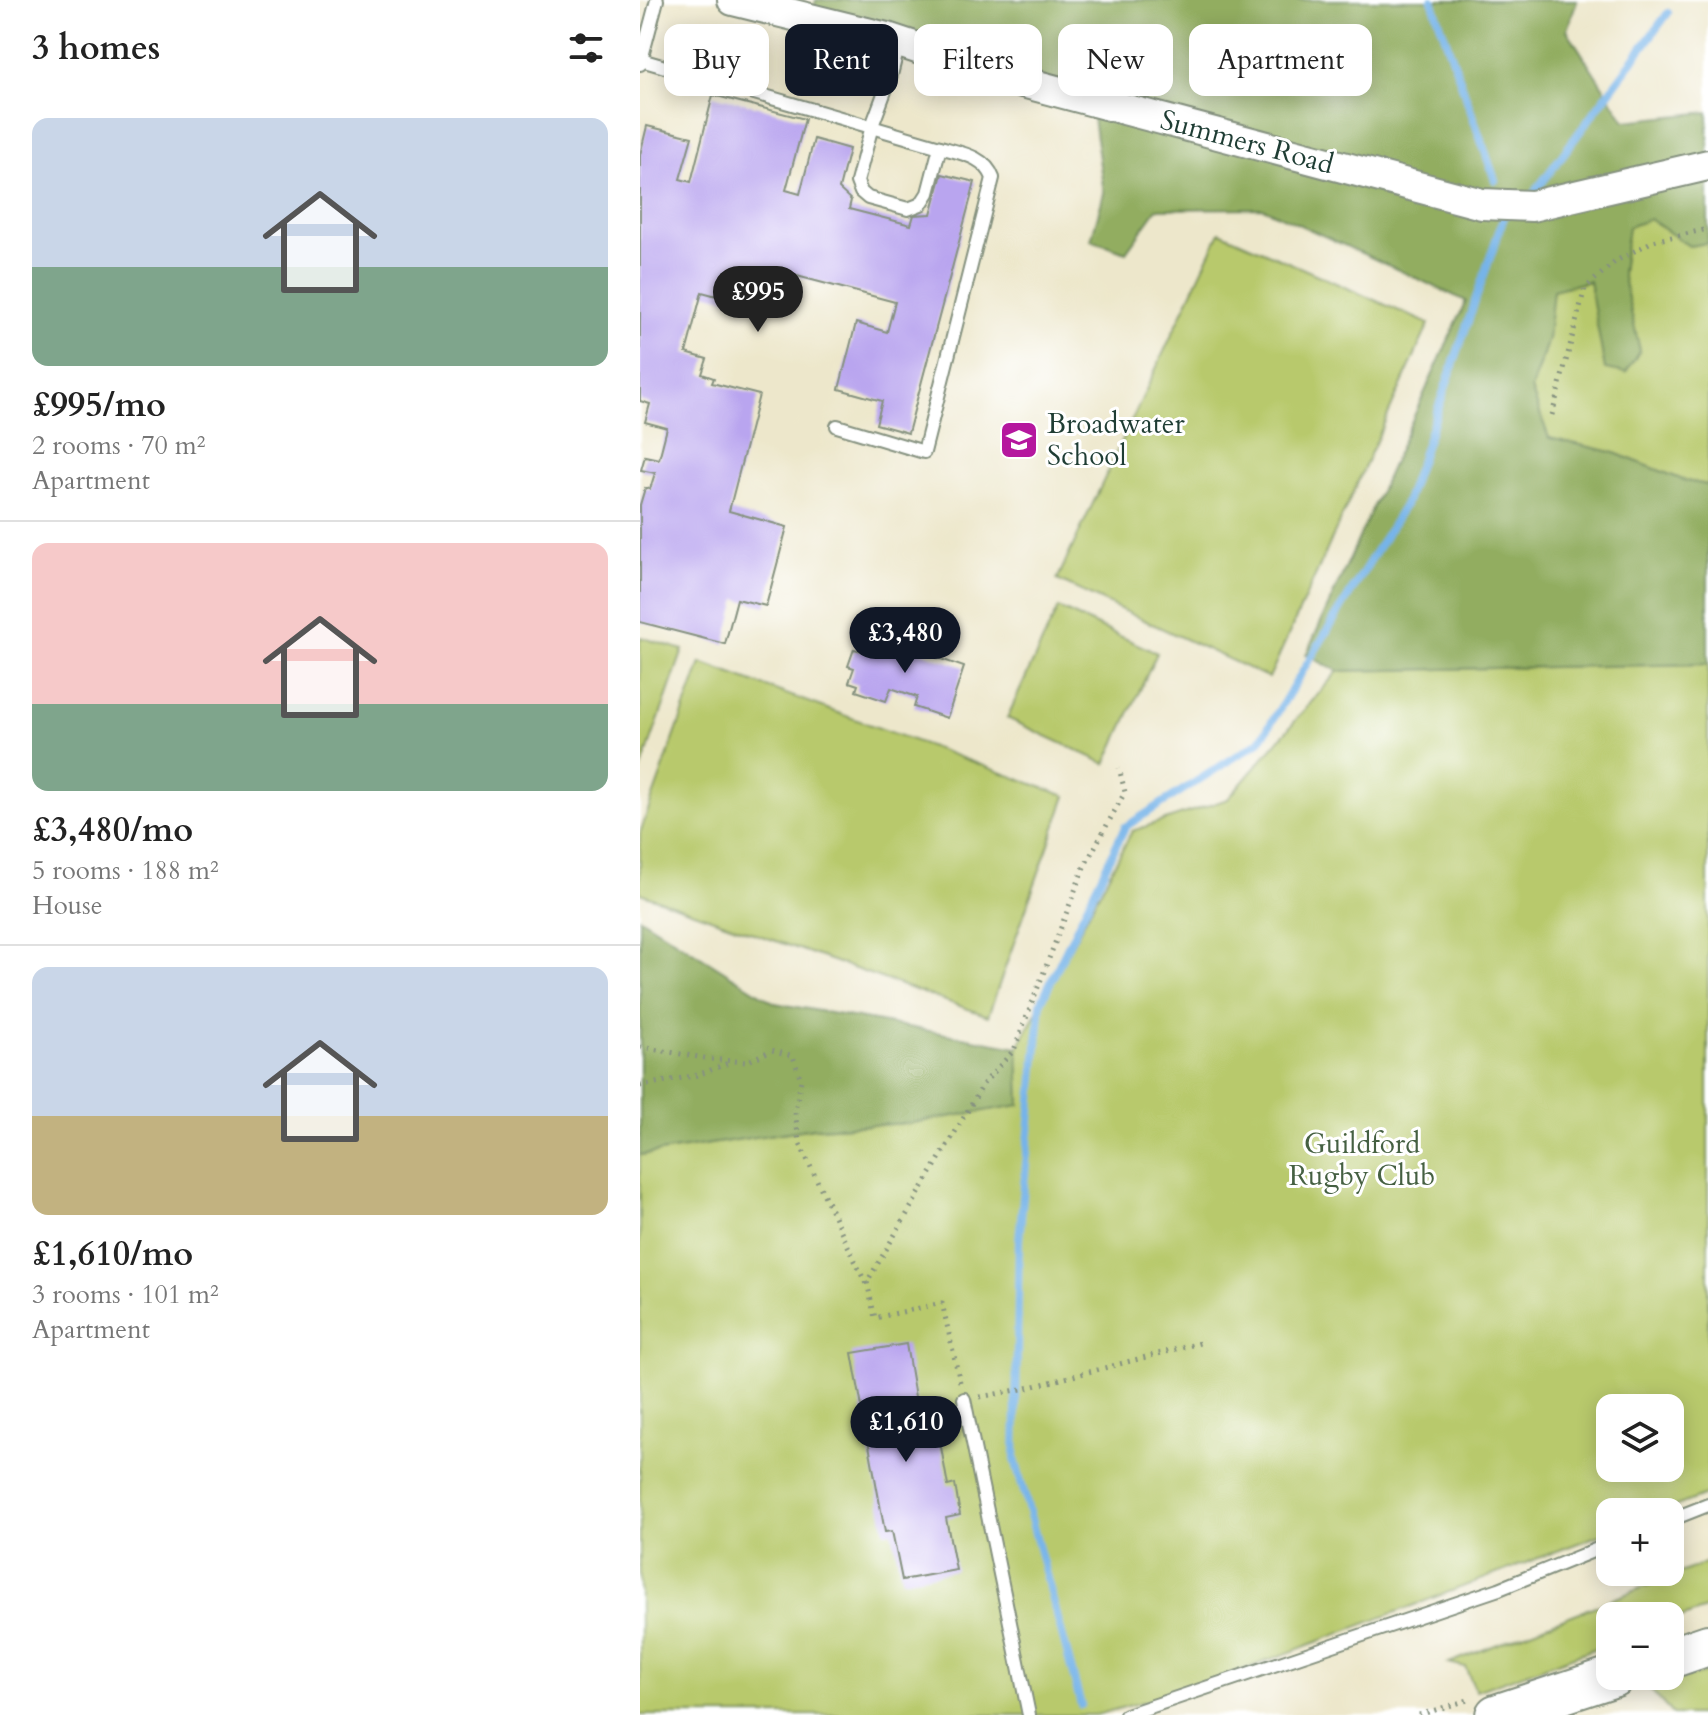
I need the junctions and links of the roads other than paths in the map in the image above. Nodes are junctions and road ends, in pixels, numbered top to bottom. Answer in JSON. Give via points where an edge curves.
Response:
{"nodes":[{"id":1,"x":657,"y":0,"type":"edge"},
{"id":2,"x":733,"y":0,"type":"edge"},
{"id":3,"x":773,"y":5,"type":"edge"},
{"id":4,"x":899,"y":43,"type":"junction"},
{"id":5,"x":641,"y":62,"type":"edge"},
{"id":6,"x":872,"y":126,"type":"junction"},
{"id":7,"x":940,"y":147,"type":"junction"},
{"id":8,"x":1708,"y":165,"type":"edge"},
{"id":9,"x":837,"y":426,"type":"dead end"},
{"id":10,"x":964,"y":1399,"type":"road end"},
{"id":11,"x":1708,"y":1505,"type":"edge"},
{"id":12,"x":1684,"y":1514,"type":"edge"},
{"id":13,"x":1596,"y":1550,"type":"edge"},
{"id":14,"x":1708,"y":1645,"type":"edge"},
{"id":15,"x":1684,"y":1653,"type":"edge"},
{"id":16,"x":1596,"y":1682,"type":"edge"},
{"id":17,"x":1029,"y":1715,"type":"edge"},
{"id":18,"x":1126,"y":1715,"type":"edge"},
{"id":19,"x":1496,"y":1715,"type":"edge"}],
"edges":[{"from":1,"to":5,"type":"lane"},
{"from":2,"to":3,"type":"street","name":"Summers Road"},
{"from":3,"to":4,"type":"street","name":"Summers Road"},
{"from":4,"to":6,"type":"lane"},
{"from":4,"to":8,"type":"street","name":"Summers Road","via":[[1011,79],[1482,204],[1519,206]]},
{"from":5,"to":6,"type":"lane"},
{"from":6,"to":7,"type":"lane"},
{"from":6,"to":7,"type":"lane","via":[[857,182],[868,198],[908,209],[921,204]]},
{"from":7,"to":9,"type":"lane","via":[[976,159],[989,167],[993,178],[924,452]]},
{"from":10,"to":17,"type":"lane"},
{"from":11,"to":12,"type":"lane"},
{"from":13,"to":18,"type":"lane","via":[[1499,1589]]},
{"from":14,"to":15,"type":"main road"},
{"from":16,"to":19,"type":"main road"}]}
